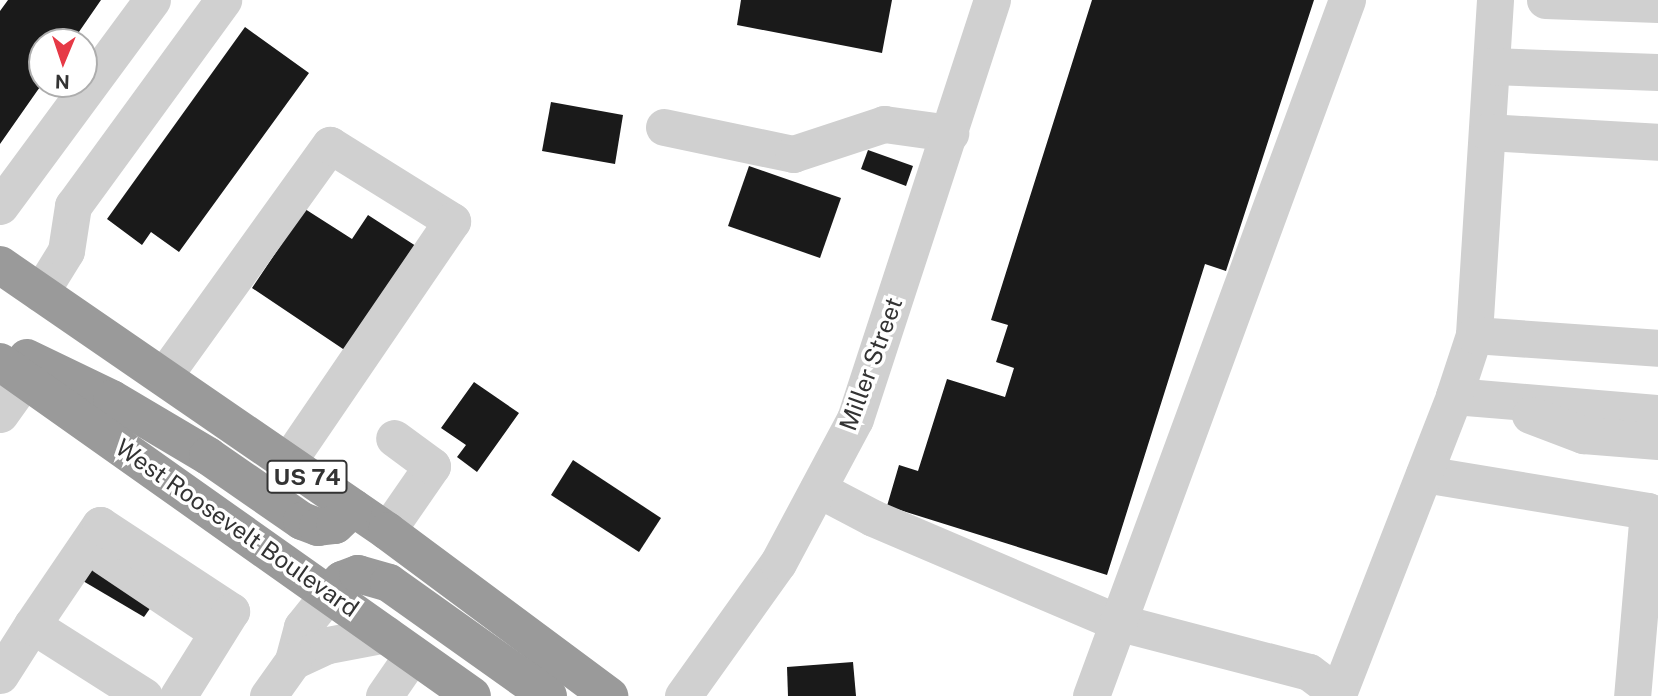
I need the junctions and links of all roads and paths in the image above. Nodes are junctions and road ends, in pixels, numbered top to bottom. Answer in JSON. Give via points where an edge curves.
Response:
{"nodes":[{"id":1,"x":152,"y":0,"type":"edge"},
{"id":2,"x":223,"y":0,"type":"edge"},
{"id":3,"x":992,"y":0,"type":"edge"},
{"id":4,"x":1347,"y":0,"type":"edge"},
{"id":5,"x":1495,"y":0,"type":"edge"},
{"id":6,"x":1545,"y":0,"type":"edge"},
{"id":7,"x":1658,"y":4,"type":"edge"},
{"id":8,"x":1491,"y":66,"type":"junction"},
{"id":9,"x":1658,"y":72,"type":"edge"},
{"id":10,"x":664,"y":127,"type":"dead end"},
{"id":11,"x":950,"y":132,"type":"junction"},
{"id":12,"x":1487,"y":132,"type":"junction"},
{"id":13,"x":1658,"y":142,"type":"edge"},
{"id":14,"x":25,"y":172,"type":"junction"},
{"id":15,"x":0,"y":206,"type":"edge"},
{"id":16,"x":73,"y":206,"type":"junction"},
{"id":17,"x":0,"y":265,"type":"edge"},
{"id":18,"x":40,"y":293,"type":"junction"},
{"id":19,"x":1474,"y":335,"type":"junction"},
{"id":20,"x":0,"y":345,"type":"edge"},
{"id":21,"x":1658,"y":348,"type":"edge"},
{"id":22,"x":13,"y":371,"type":"edge"},
{"id":23,"x":163,"y":377,"type":"junction"},
{"id":24,"x":1454,"y":396,"type":"junction"},
{"id":25,"x":1496,"y":403,"type":"junction"},
{"id":26,"x":1658,"y":413,"type":"edge"},
{"id":27,"x":0,"y":414,"type":"edge"},
{"id":28,"x":394,"y":438,"type":"dead end"},
{"id":29,"x":1658,"y":441,"type":"edge"},
{"id":30,"x":287,"y":463,"type":"junction"},
{"id":31,"x":1424,"y":474,"type":"junction"},
{"id":32,"x":818,"y":489,"type":"junction"},
{"id":33,"x":353,"y":508,"type":"junction"},
{"id":34,"x":387,"y":531,"type":"junction"},
{"id":35,"x":330,"y":592,"type":"junction"},
{"id":36,"x":1117,"y":622,"type":"junction"},
{"id":37,"x":32,"y":625,"type":"junction"},
{"id":38,"x":400,"y":644,"type":"junction"},
{"id":39,"x":293,"y":661,"type":"junction"},
{"id":40,"x":0,"y":675,"type":"edge"},
{"id":41,"x":1339,"y":695,"type":"edge"},
{"id":42,"x":144,"y":696,"type":"edge"},
{"id":43,"x":178,"y":696,"type":"edge"},
{"id":44,"x":268,"y":696,"type":"edge"},
{"id":45,"x":384,"y":696,"type":"edge"},
{"id":46,"x":472,"y":696,"type":"edge"},
{"id":47,"x":548,"y":696,"type":"edge"},
{"id":48,"x":609,"y":696,"type":"edge"},
{"id":49,"x":683,"y":696,"type":"edge"},
{"id":50,"x":1091,"y":696,"type":"edge"},
{"id":51,"x":1632,"y":696,"type":"edge"}],
"edges":[{"from":1,"to":14,"type":"street"},
{"from":2,"to":16,"type":"street"},
{"from":3,"to":11,"type":"street","name":"Miller Street"},
{"from":4,"to":36,"type":"street"},
{"from":5,"to":8,"type":"street"},
{"from":6,"to":7,"type":"street"},
{"from":8,"to":9,"type":"street"},
{"from":8,"to":12,"type":"street"},
{"from":10,"to":11,"type":"street","via":[[793,154],[884,124]]},
{"from":11,"to":32,"type":"street","name":"Miller Street","via":[[855,419]]},
{"from":12,"to":13,"type":"street"},
{"from":12,"to":19,"type":"street"},
{"from":14,"to":15,"type":"street"},
{"from":14,"to":16,"type":"street"},
{"from":16,"to":18,"type":"street","via":[[66,251]]},
{"from":17,"to":18,"type":"highway","number":"US 74"},
{"from":18,"to":23,"type":"highway","number":"US 74"},
{"from":19,"to":21,"type":"street"},
{"from":19,"to":24,"type":"street"},
{"from":20,"to":33,"type":"highway","via":[[112,399],[208,456],[302,521],[318,527],[335,525]]},
{"from":22,"to":27,"type":"street"},
{"from":22,"to":35,"type":"highway","name":"West Roosevelt Boulevard"},
{"from":23,"to":30,"type":"highway","number":"US 74"},
{"from":23,"to":30,"type":"street","via":[[330,145],[452,221]]},
{"from":24,"to":25,"type":"street"},
{"from":24,"to":31,"type":"street"},
{"from":25,"to":26,"type":"street"},
{"from":25,"to":29,"type":"street","via":[[1583,436]]},
{"from":28,"to":34,"type":"street","via":[[432,466]]},
{"from":30,"to":33,"type":"highway","number":"US 74"},
{"from":31,"to":41,"type":"street"},
{"from":31,"to":51,"type":"street","via":[[1648,511]]},
{"from":32,"to":36,"type":"street","via":[[873,518]]},
{"from":32,"to":49,"type":"street","name":"Miller Street","via":[[778,563]]},
{"from":33,"to":34,"type":"highway","number":"US 74"},
{"from":34,"to":48,"type":"highway","number":"US 74"},
{"from":35,"to":38,"type":"highway","name":"West Roosevelt Boulevard"},
{"from":35,"to":39,"type":"street","via":[[302,627]]},
{"from":35,"to":47,"type":"highway","via":[[342,580],[358,574],[389,583]]},
{"from":36,"to":41,"type":"street","via":[[1310,673]]},
{"from":36,"to":50,"type":"street"},
{"from":37,"to":40,"type":"street"},
{"from":37,"to":42,"type":"street"},
{"from":37,"to":43,"type":"street","via":[[76,561],[98,552],[218,632]]},
{"from":38,"to":39,"type":"street","via":[[328,645]]},
{"from":38,"to":45,"type":"street"},
{"from":38,"to":46,"type":"highway","name":"West Roosevelt Boulevard"},
{"from":39,"to":44,"type":"street"}]}
